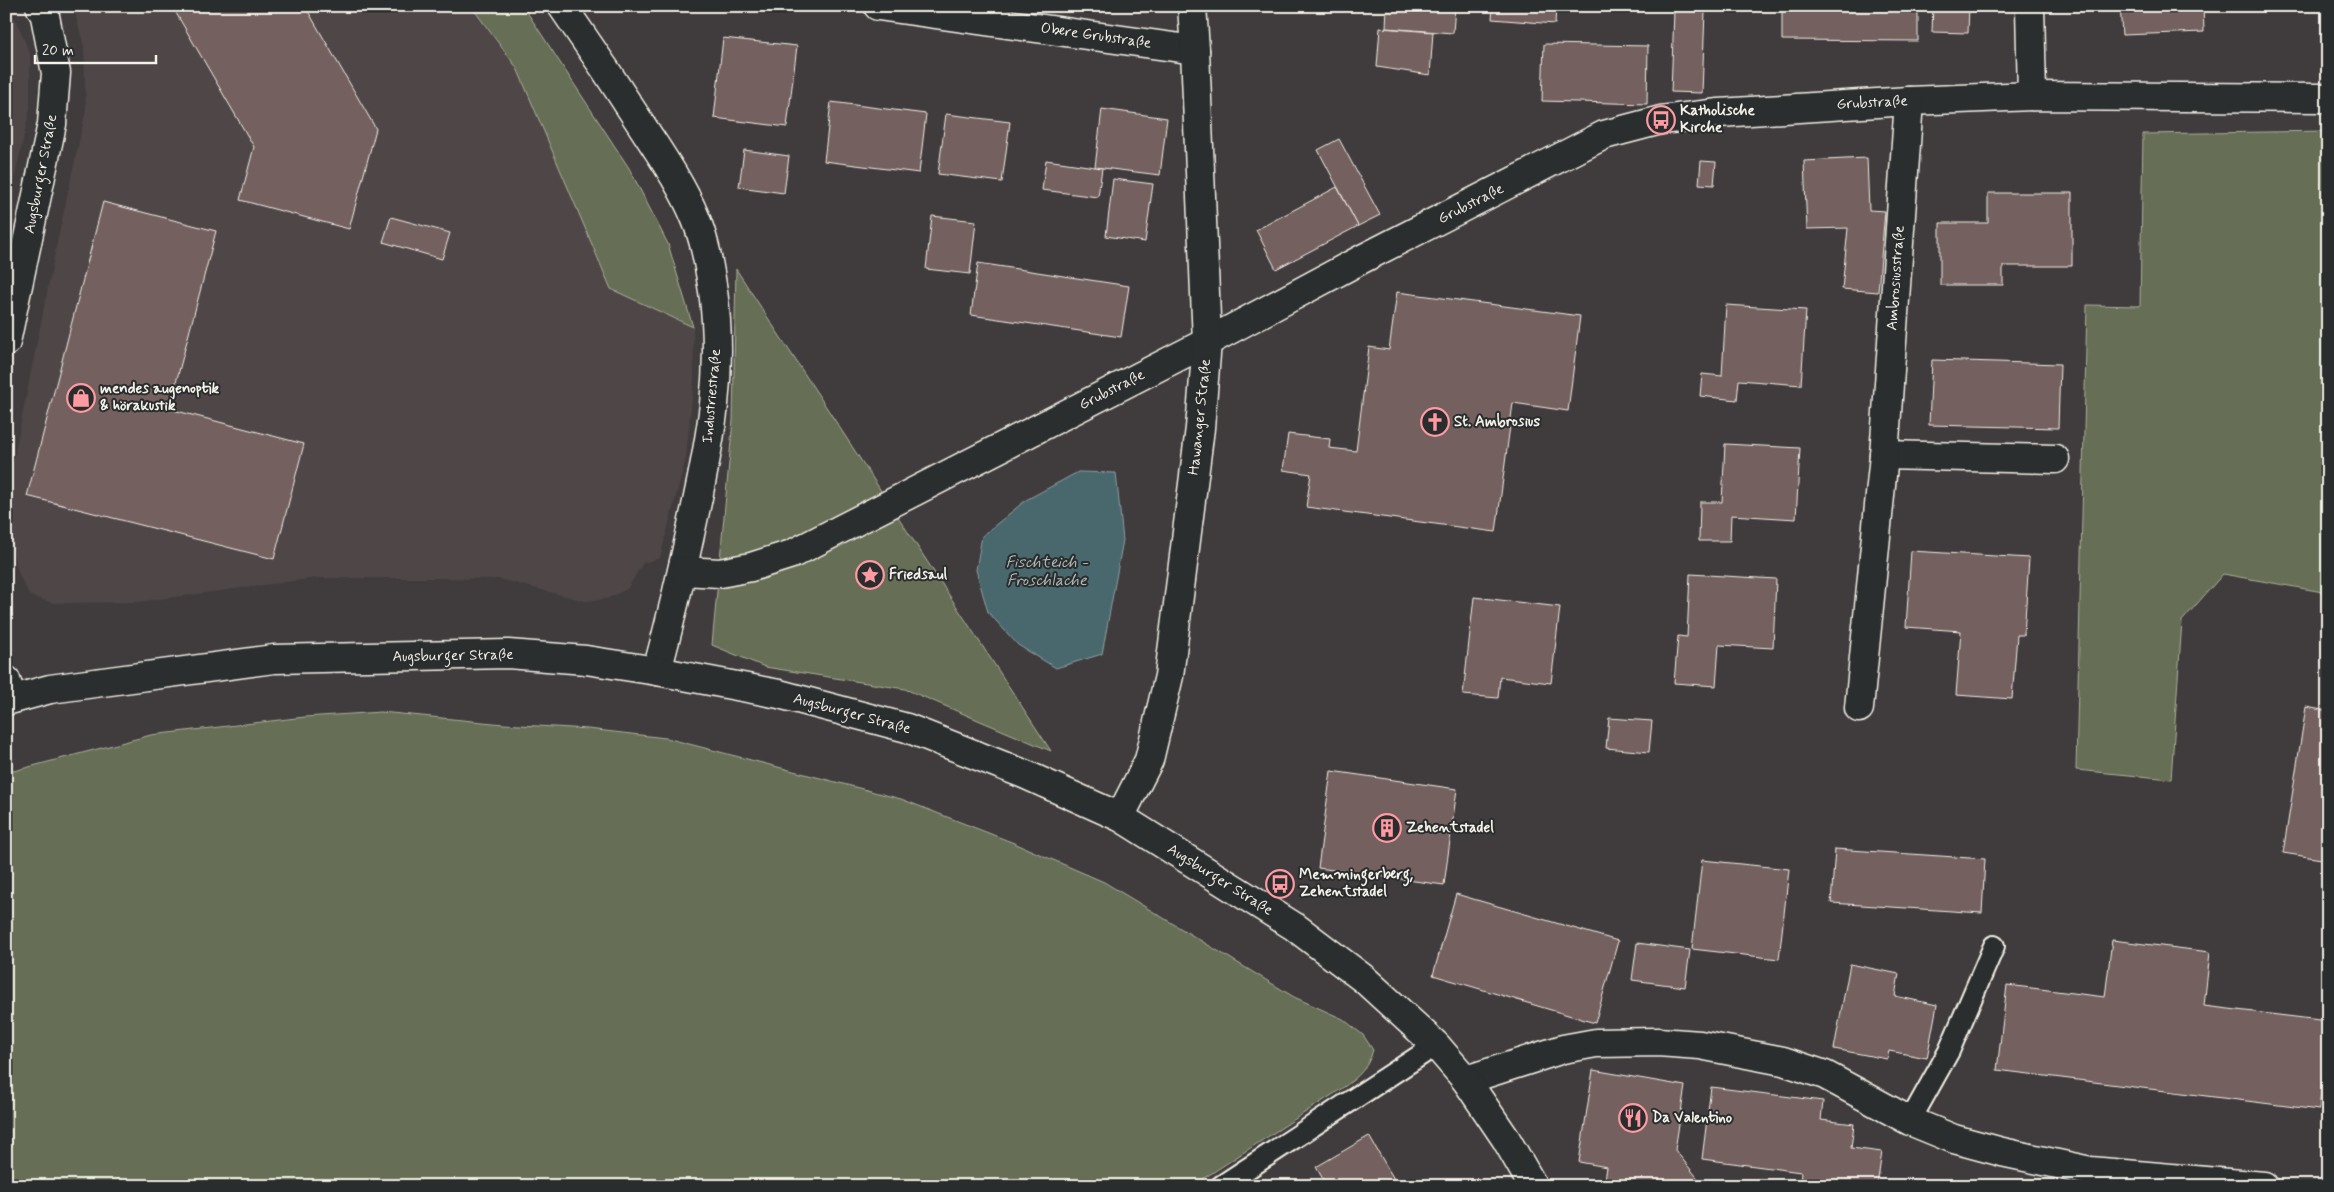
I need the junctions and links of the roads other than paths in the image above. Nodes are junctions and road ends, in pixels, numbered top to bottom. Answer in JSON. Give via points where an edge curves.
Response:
{"nodes":[{"id":1,"x":40,"y":6,"type":"edge"},
{"id":2,"x":562,"y":6,"type":"edge"},
{"id":3,"x":878,"y":6,"type":"edge"},
{"id":4,"x":1192,"y":6,"type":"edge"},
{"id":5,"x":2030,"y":6,"type":"edge"},
{"id":6,"x":1195,"y":50,"type":"junction"},
{"id":7,"x":2032,"y":96,"type":"junction"},
{"id":8,"x":2328,"y":98,"type":"edge"},
{"id":9,"x":1909,"y":101,"type":"junction"},
{"id":10,"x":6,"y":342,"type":"edge"},
{"id":11,"x":1207,"y":342,"type":"junction"},
{"id":12,"x":1884,"y":455,"type":"junction"},
{"id":13,"x":2055,"y":459,"type":"dead end"},
{"id":14,"x":683,"y":571,"type":"junction"},
{"id":15,"x":658,"y":671,"type":"junction"},
{"id":16,"x":8,"y":693,"type":"edge"},
{"id":17,"x":1859,"y":708,"type":"dead end"},
{"id":18,"x":1120,"y":817,"type":"junction"},
{"id":19,"x":1994,"y":946,"type":"dead end"},
{"id":20,"x":1436,"y":1045,"type":"junction"},
{"id":21,"x":1466,"y":1080,"type":"junction"},
{"id":22,"x":1910,"y":1121,"type":"junction"},
{"id":23,"x":1221,"y":1186,"type":"edge"},
{"id":24,"x":1533,"y":1186,"type":"edge"},
{"id":25,"x":2264,"y":1186,"type":"edge"}],
"edges":[{"from":1,"to":10,"type":"street","name":"Augsburger Straße","via":[[45,16],[56,73],[52,124]]},
{"from":2,"to":14,"type":"street","name":"Industriestraße","via":[[671,171],[696,218],[709,264],[716,318],[717,376],[706,459]]},
{"from":3,"to":6,"type":"street","name":"Obere Grubstraße"},
{"from":4,"to":6,"type":"street","name":"Hawanger Straße"},
{"from":5,"to":7,"type":"street"},
{"from":6,"to":11,"type":"street","name":"Hawanger Straße"},
{"from":7,"to":8,"type":"street","name":"Grubstraße"},
{"from":7,"to":9,"type":"street","name":"Grubstraße"},
{"from":9,"to":11,"type":"street","name":"Grubstraße","via":[[1719,112],[1661,120],[1604,135]]},
{"from":9,"to":12,"type":"street","name":"Ambrosiusstraße"},
{"from":11,"to":14,"type":"street","name":"Grubstraße","via":[[792,554],[720,573]]},
{"from":11,"to":18,"type":"street","name":"Hawanger Straße","via":[[1200,428],[1169,676],[1149,760]]},
{"from":12,"to":13,"type":"street"},
{"from":12,"to":17,"type":"street","name":"Ambrosiusstraße"},
{"from":14,"to":15,"type":"street","name":"Industriestraße"},
{"from":15,"to":16,"type":"street","name":"Augsburger Straße","via":[[586,660],[508,654],[274,659]]},
{"from":15,"to":18,"type":"street","name":"Augsburger Straße","via":[[779,694],[907,728],[1024,774]]},
{"from":18,"to":20,"type":"street","name":"Augsburger Straße","via":[[1295,927],[1364,979]]},
{"from":19,"to":22,"type":"lane","via":[[1949,1051]]},
{"from":20,"to":21,"type":"street","name":"Augsburger Straße"},
{"from":20,"to":23,"type":"lane"},
{"from":21,"to":22,"type":"street","via":[[1563,1049],[1596,1043],[1700,1045],[1783,1061],[1825,1075]]},
{"from":21,"to":24,"type":"street","name":"Augsburger Straße"},
{"from":22,"to":25,"type":"street","via":[[1954,1138],[2090,1171]]}]}
